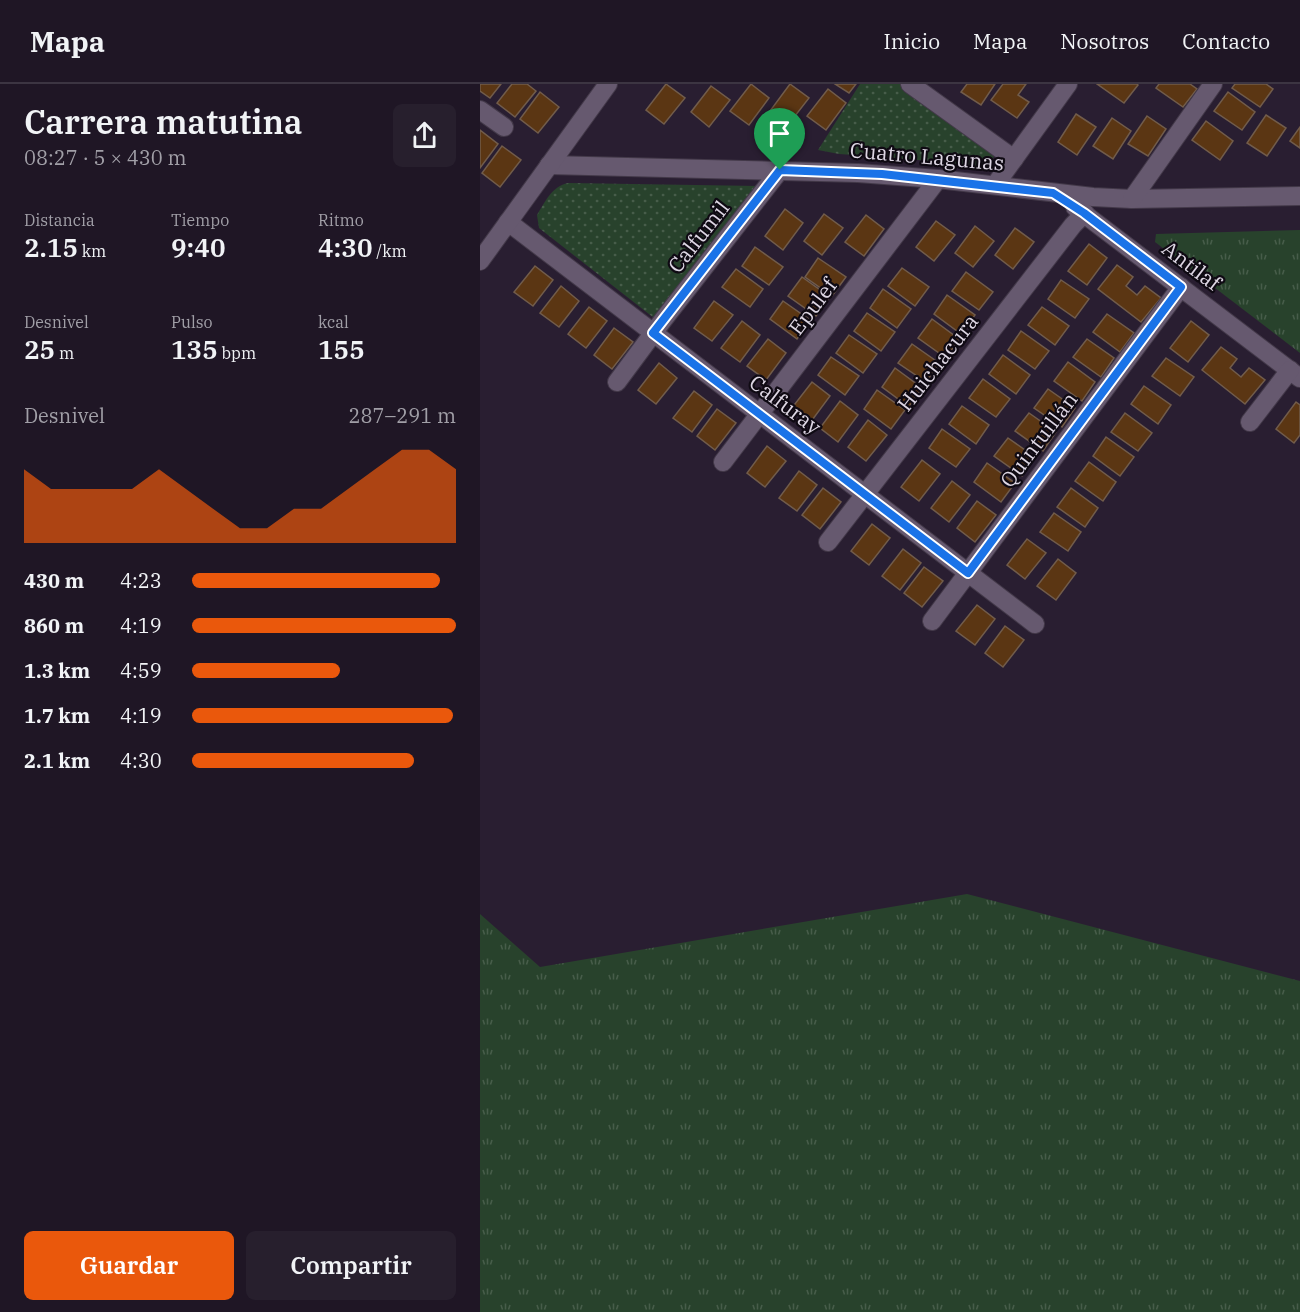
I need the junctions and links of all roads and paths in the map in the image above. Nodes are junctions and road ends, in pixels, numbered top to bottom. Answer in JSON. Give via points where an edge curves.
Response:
{"nodes":[{"id":1,"x":608,"y":84,"type":"edge"},
{"id":2,"x":910,"y":84,"type":"edge"},
{"id":3,"x":1068,"y":84,"type":"edge"},
{"id":4,"x":1213,"y":84,"type":"edge"},
{"id":5,"x":480,"y":110,"type":"edge"},
{"id":6,"x":504,"y":128,"type":"dead end"},
{"id":7,"x":1014,"y":159,"type":"junction"},
{"id":8,"x":549,"y":165,"type":"junction"},
{"id":9,"x":780,"y":170,"type":"junction"},
{"id":10,"x":938,"y":179,"type":"junction"},
{"id":11,"x":995,"y":185,"type":"junction"},
{"id":12,"x":1053,"y":193,"type":"junction"},
{"id":13,"x":1300,"y":196,"type":"edge"},
{"id":14,"x":1132,"y":199,"type":"junction"},
{"id":15,"x":1084,"y":213,"type":"junction"},
{"id":16,"x":508,"y":222,"type":"junction"},
{"id":17,"x":480,"y":261,"type":"edge"},
{"id":18,"x":1181,"y":287,"type":"junction"},
{"id":19,"x":653,"y":333,"type":"junction"},
{"id":20,"x":1295,"y":374,"type":"edge"},
{"id":21,"x":617,"y":382,"type":"dead end"},
{"id":22,"x":760,"y":414,"type":"junction"},
{"id":23,"x":1250,"y":422,"type":"dead end"},
{"id":24,"x":723,"y":462,"type":"dead end"},
{"id":25,"x":865,"y":495,"type":"junction"},
{"id":26,"x":828,"y":542,"type":"dead end"},
{"id":27,"x":968,"y":573,"type":"junction"},
{"id":28,"x":932,"y":621,"type":"dead end"},
{"id":29,"x":1035,"y":624,"type":"dead end"}],
"edges":[{"from":1,"to":8,"type":"street"},
{"from":2,"to":7,"type":"street"},
{"from":3,"to":7,"type":"street"},
{"from":4,"to":14,"type":"street"},
{"from":5,"to":6,"type":"street"},
{"from":7,"to":11,"type":"street"},
{"from":8,"to":9,"type":"street","name":"Cuatro Lagunas"},
{"from":8,"to":16,"type":"street"},
{"from":9,"to":10,"type":"street","name":"Cuatro Lagunas"},
{"from":9,"to":19,"type":"street","name":"Calfumil"},
{"from":10,"to":11,"type":"street","name":"Cuatro Lagunas"},
{"from":10,"to":22,"type":"street","name":"Epulef"},
{"from":11,"to":12,"type":"street","name":"Cuatro Lagunas"},
{"from":12,"to":14,"type":"street","name":"Cuatro Lagunas"},
{"from":12,"to":15,"type":"street","name":"Antilaf"},
{"from":13,"to":14,"type":"street","name":"Cuatro Lagunas"},
{"from":15,"to":18,"type":"street","name":"Antilaf"},
{"from":15,"to":25,"type":"street","name":"Huichacura"},
{"from":16,"to":17,"type":"street"},
{"from":16,"to":19,"type":"street","name":"Calfuray"},
{"from":18,"to":20,"type":"street","name":"Antilaf"},
{"from":18,"to":27,"type":"street","name":"Quintuillán"},
{"from":19,"to":21,"type":"street","name":"Calfumil"},
{"from":19,"to":22,"type":"street","name":"Calfuray"},
{"from":20,"to":23,"type":"street"},
{"from":22,"to":24,"type":"street","name":"Epulef"},
{"from":22,"to":25,"type":"street","name":"Calfuray"},
{"from":25,"to":26,"type":"street","name":"Huichacura"},
{"from":25,"to":27,"type":"street","name":"Calfuray"},
{"from":27,"to":28,"type":"street","name":"Quintuillán"},
{"from":27,"to":29,"type":"street","name":"Calfuray"}]}
